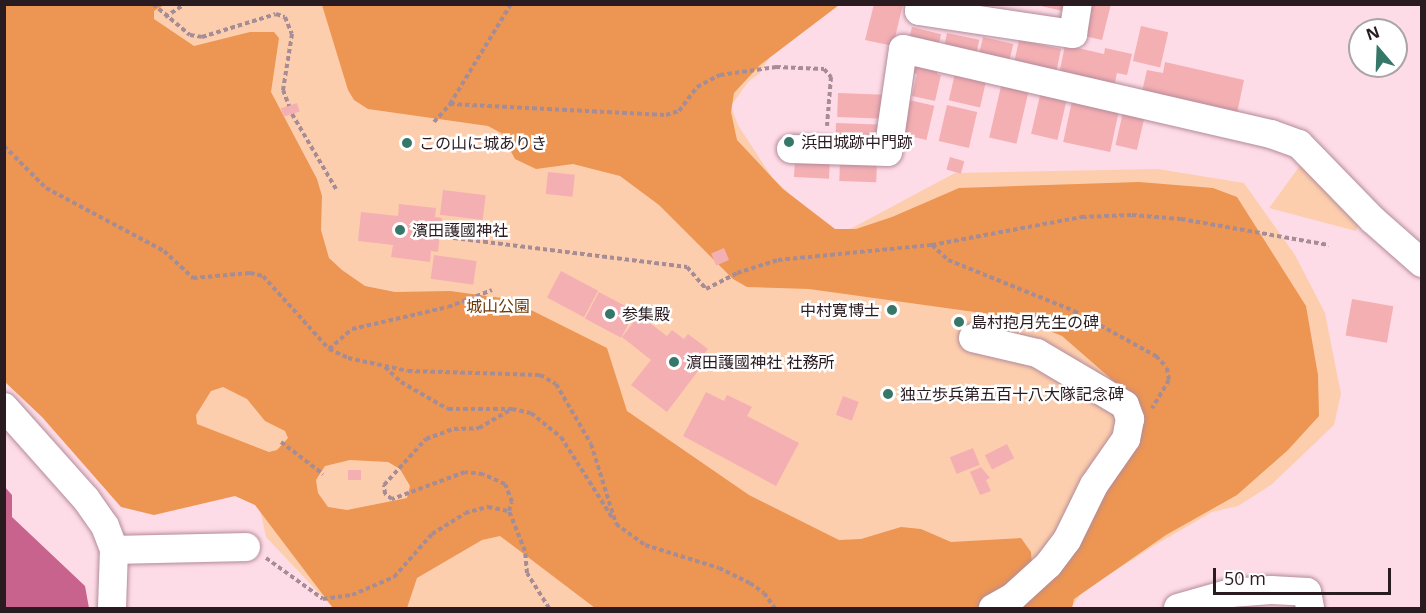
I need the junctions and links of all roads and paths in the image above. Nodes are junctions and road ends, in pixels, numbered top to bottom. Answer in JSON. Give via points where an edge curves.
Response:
{"nodes":[{"id":1,"x":153,"y":4,"type":"edge"},
{"id":2,"x":185,"y":4,"type":"edge"},
{"id":3,"x":511,"y":4,"type":"edge"},
{"id":4,"x":920,"y":4,"type":"edge"},
{"id":5,"x":1078,"y":4,"type":"edge"},
{"id":6,"x":997,"y":14,"type":"edge"},
{"id":7,"x":165,"y":16,"type":"junction"},
{"id":8,"x":450,"y":104,"type":"junction"},
{"id":9,"x":289,"y":106,"type":"dead end"},
{"id":10,"x":292,"y":114,"type":"dead end"},
{"id":11,"x":434,"y":122,"type":"dead end"},
{"id":12,"x":4,"y":146,"type":"edge"},
{"id":13,"x":791,"y":149,"type":"dead end"},
{"id":14,"x":825,"y":150,"type":"junction"},
{"id":15,"x":336,"y":189,"type":"dead end"},
{"id":16,"x":446,"y":237,"type":"dead end"},
{"id":17,"x":932,"y":245,"type":"junction"},
{"id":18,"x":1329,"y":245,"type":"dead end"},
{"id":19,"x":1422,"y":263,"type":"edge"},
{"id":20,"x":492,"y":290,"type":"dead end"},
{"id":21,"x":973,"y":338,"type":"dead end"},
{"id":22,"x":329,"y":349,"type":"junction"},
{"id":23,"x":383,"y":366,"type":"junction"},
{"id":24,"x":4,"y":407,"type":"edge"},
{"id":25,"x":512,"y":409,"type":"junction"},
{"id":26,"x":1130,"y":419,"type":"junction"},
{"id":27,"x":281,"y":442,"type":"dead end"},
{"id":28,"x":323,"y":474,"type":"dead end"},
{"id":29,"x":509,"y":511,"type":"junction"},
{"id":30,"x":616,"y":524,"type":"junction"},
{"id":31,"x":246,"y":547,"type":"joint"},
{"id":32,"x":114,"y":550,"type":"junction"},
{"id":33,"x":112,"y":609,"type":"edge"},
{"id":34,"x":549,"y":609,"type":"edge"},
{"id":35,"x":775,"y":609,"type":"edge"},
{"id":36,"x":993,"y":609,"type":"edge"},
{"id":37,"x":1178,"y":609,"type":"edge"},
{"id":38,"x":1311,"y":609,"type":"edge"}],
"edges":[{"from":1,"to":7,"type":"path"},
{"from":2,"to":7,"type":"path"},
{"from":3,"to":8,"type":"path"},
{"from":4,"to":6,"type":"street","via":[[919,11]]},
{"from":5,"to":6,"type":"street","via":[[1073,34]]},
{"from":7,"to":9,"type":"path","via":[[190,35],[202,37],[276,14],[285,17],[292,34],[283,90]]},
{"from":8,"to":11,"type":"path"},
{"from":8,"to":14,"type":"path","via":[[666,115],[680,111],[697,87],[720,75],[776,67],[824,69],[831,77]]},
{"from":10,"to":15,"type":"path"},
{"from":12,"to":22,"type":"path","via":[[46,188],[164,251],[192,278],[250,273],[263,276]]},
{"from":13,"to":14,"type":"street"},
{"from":14,"to":19,"type":"street","via":[[888,152],[903,49],[1299,144],[1372,220]]},
{"from":16,"to":17,"type":"path","via":[[687,267],[706,289],[737,273],[778,260]]},
{"from":17,"to":18,"type":"path","via":[[1041,222],[1132,215],[1202,222]]},
{"from":17,"to":26,"type":"path","via":[[948,260],[1074,311],[1134,341],[1163,361],[1169,380],[1166,392],[1151,410]]},
{"from":20,"to":22,"type":"path","via":[[448,307],[352,329]]},
{"from":21,"to":26,"type":"street","via":[[1037,352],[1125,405]]},
{"from":22,"to":23,"type":"path"},
{"from":23,"to":25,"type":"path","via":[[448,409]]},
{"from":23,"to":30,"type":"path","via":[[465,375],[532,374],[556,384],[591,444]]},
{"from":24,"to":32,"type":"street","via":[[94,508]]},
{"from":25,"to":29,"type":"path","via":[[479,428],[454,429],[426,439],[384,485],[385,494],[392,499],[453,474],[483,474],[510,490]]},
{"from":25,"to":30,"type":"path","via":[[531,413],[561,437]]},
{"from":26,"to":36,"type":"street","via":[[1126,440],[1094,485],[1067,540],[1048,565],[1013,597]]},
{"from":27,"to":28,"type":"path"},
{"from":29,"to":31,"type":"path","via":[[488,507],[465,513],[432,534],[394,577],[370,589],[331,598],[323,599],[278,564]]},
{"from":29,"to":34,"type":"path","via":[[525,551],[527,573]]},
{"from":30,"to":35,"type":"path","via":[[645,545],[719,568],[750,583],[764,592]]},
{"from":31,"to":32,"type":"street"},
{"from":32,"to":33,"type":"street"},
{"from":37,"to":38,"type":"street","via":[[1232,593],[1271,590],[1307,592]]}]}
